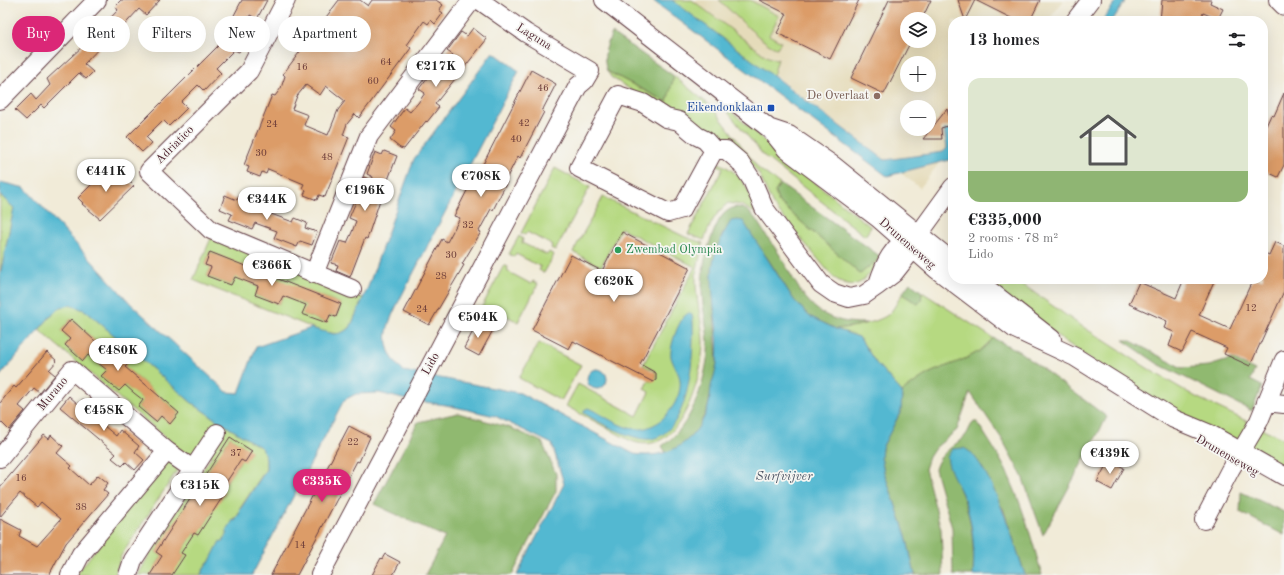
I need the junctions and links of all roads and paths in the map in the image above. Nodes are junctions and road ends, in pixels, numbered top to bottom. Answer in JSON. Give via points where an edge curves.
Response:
{"nodes":[{"id":1,"x":97,"y":0,"type":"edge"},
{"id":2,"x":286,"y":0,"type":"edge"},
{"id":3,"x":472,"y":0,"type":"edge"},
{"id":4,"x":480,"y":0,"type":"edge"},
{"id":5,"x":604,"y":0,"type":"edge"},
{"id":6,"x":1090,"y":0,"type":"edge"},
{"id":7,"x":1278,"y":0,"type":"edge"},
{"id":8,"x":1284,"y":6,"type":"edge"},
{"id":9,"x":1079,"y":16,"type":"edge"},
{"id":10,"x":590,"y":71,"type":"joint"},
{"id":11,"x":0,"y":100,"type":"edge"},
{"id":12,"x":714,"y":150,"type":"junction"},
{"id":13,"x":948,"y":193,"type":"edge"},
{"id":14,"x":911,"y":241,"type":"junction"},
{"id":15,"x":948,"y":260,"type":"edge"},
{"id":16,"x":314,"y":274,"type":"junction"},
{"id":17,"x":948,"y":278,"type":"edge"},
{"id":18,"x":956,"y":284,"type":"edge"},
{"id":19,"x":981,"y":284,"type":"edge"},
{"id":20,"x":352,"y":289,"type":"dead end"},
{"id":21,"x":1075,"y":358,"type":"junction"},
{"id":22,"x":1284,"y":360,"type":"edge"},
{"id":23,"x":1266,"y":402,"type":"junction"},
{"id":24,"x":1284,"y":404,"type":"edge"},
{"id":25,"x":217,"y":433,"type":"dead end"},
{"id":26,"x":167,"y":451,"type":"junction"},
{"id":27,"x":1238,"y":456,"type":"junction"},
{"id":28,"x":0,"y":458,"type":"edge"},
{"id":29,"x":194,"y":470,"type":"junction"},
{"id":30,"x":1284,"y":476,"type":"edge"},
{"id":31,"x":1284,"y":487,"type":"edge"},
{"id":32,"x":1204,"y":520,"type":"dead end"},
{"id":33,"x":70,"y":575,"type":"edge"},
{"id":34,"x":128,"y":575,"type":"edge"},
{"id":35,"x":320,"y":575,"type":"edge"}],
"edges":[{"from":1,"to":11,"type":"street"},
{"from":2,"to":16,"type":"street","name":"Adriatico","via":[[249,70],[150,170],[211,230]]},
{"from":3,"to":16,"type":"street","via":[[369,136]]},
{"from":4,"to":10,"type":"street","name":"Laguna","via":[[526,33]]},
{"from":5,"to":14,"type":"street","name":"Drunenseweg","via":[[770,129],[790,135],[834,166]]},
{"from":6,"to":9,"type":"street"},
{"from":7,"to":8,"type":"street"},
{"from":10,"to":35,"type":"street","name":"Lido","via":[[578,86]]},
{"from":12,"to":12,"type":"street","via":[[679,121],[666,118],[643,103],[618,95],[579,168],[668,213],[682,209]]},
{"from":12,"to":14,"type":"street","via":[[726,150],[740,162],[752,180],[764,208],[821,284],[834,293],[850,298],[864,295],[877,286],[884,265]]},
{"from":13,"to":14,"type":"street"},
{"from":14,"to":15,"type":"street","name":"Drunenseweg"},
{"from":14,"to":17,"type":"street","name":"Drunenseweg","via":[[936,269]]},
{"from":16,"to":20,"type":"street","name":"Adriatico"},
{"from":18,"to":21,"type":"street","name":"Drunenseweg","via":[[1015,329]]},
{"from":19,"to":21,"type":"street","name":"Drunenseweg"},
{"from":21,"to":27,"type":"street","name":"Drunenseweg","via":[[1174,419],[1186,432]]},
{"from":22,"to":23,"type":"street"},
{"from":23,"to":24,"type":"street"},
{"from":23,"to":27,"type":"street","via":[[1259,421]]},
{"from":25,"to":29,"type":"street"},
{"from":26,"to":28,"type":"street","name":"Murano","via":[[72,370]]},
{"from":26,"to":29,"type":"street","name":"Murano"},
{"from":26,"to":33,"type":"street","via":[[81,554]]},
{"from":27,"to":30,"type":"street","name":"Drunenseweg"},
{"from":27,"to":31,"type":"street","name":"Drunenseweg"},
{"from":27,"to":32,"type":"street"},
{"from":29,"to":34,"type":"street","via":[[133,560]]}]}
